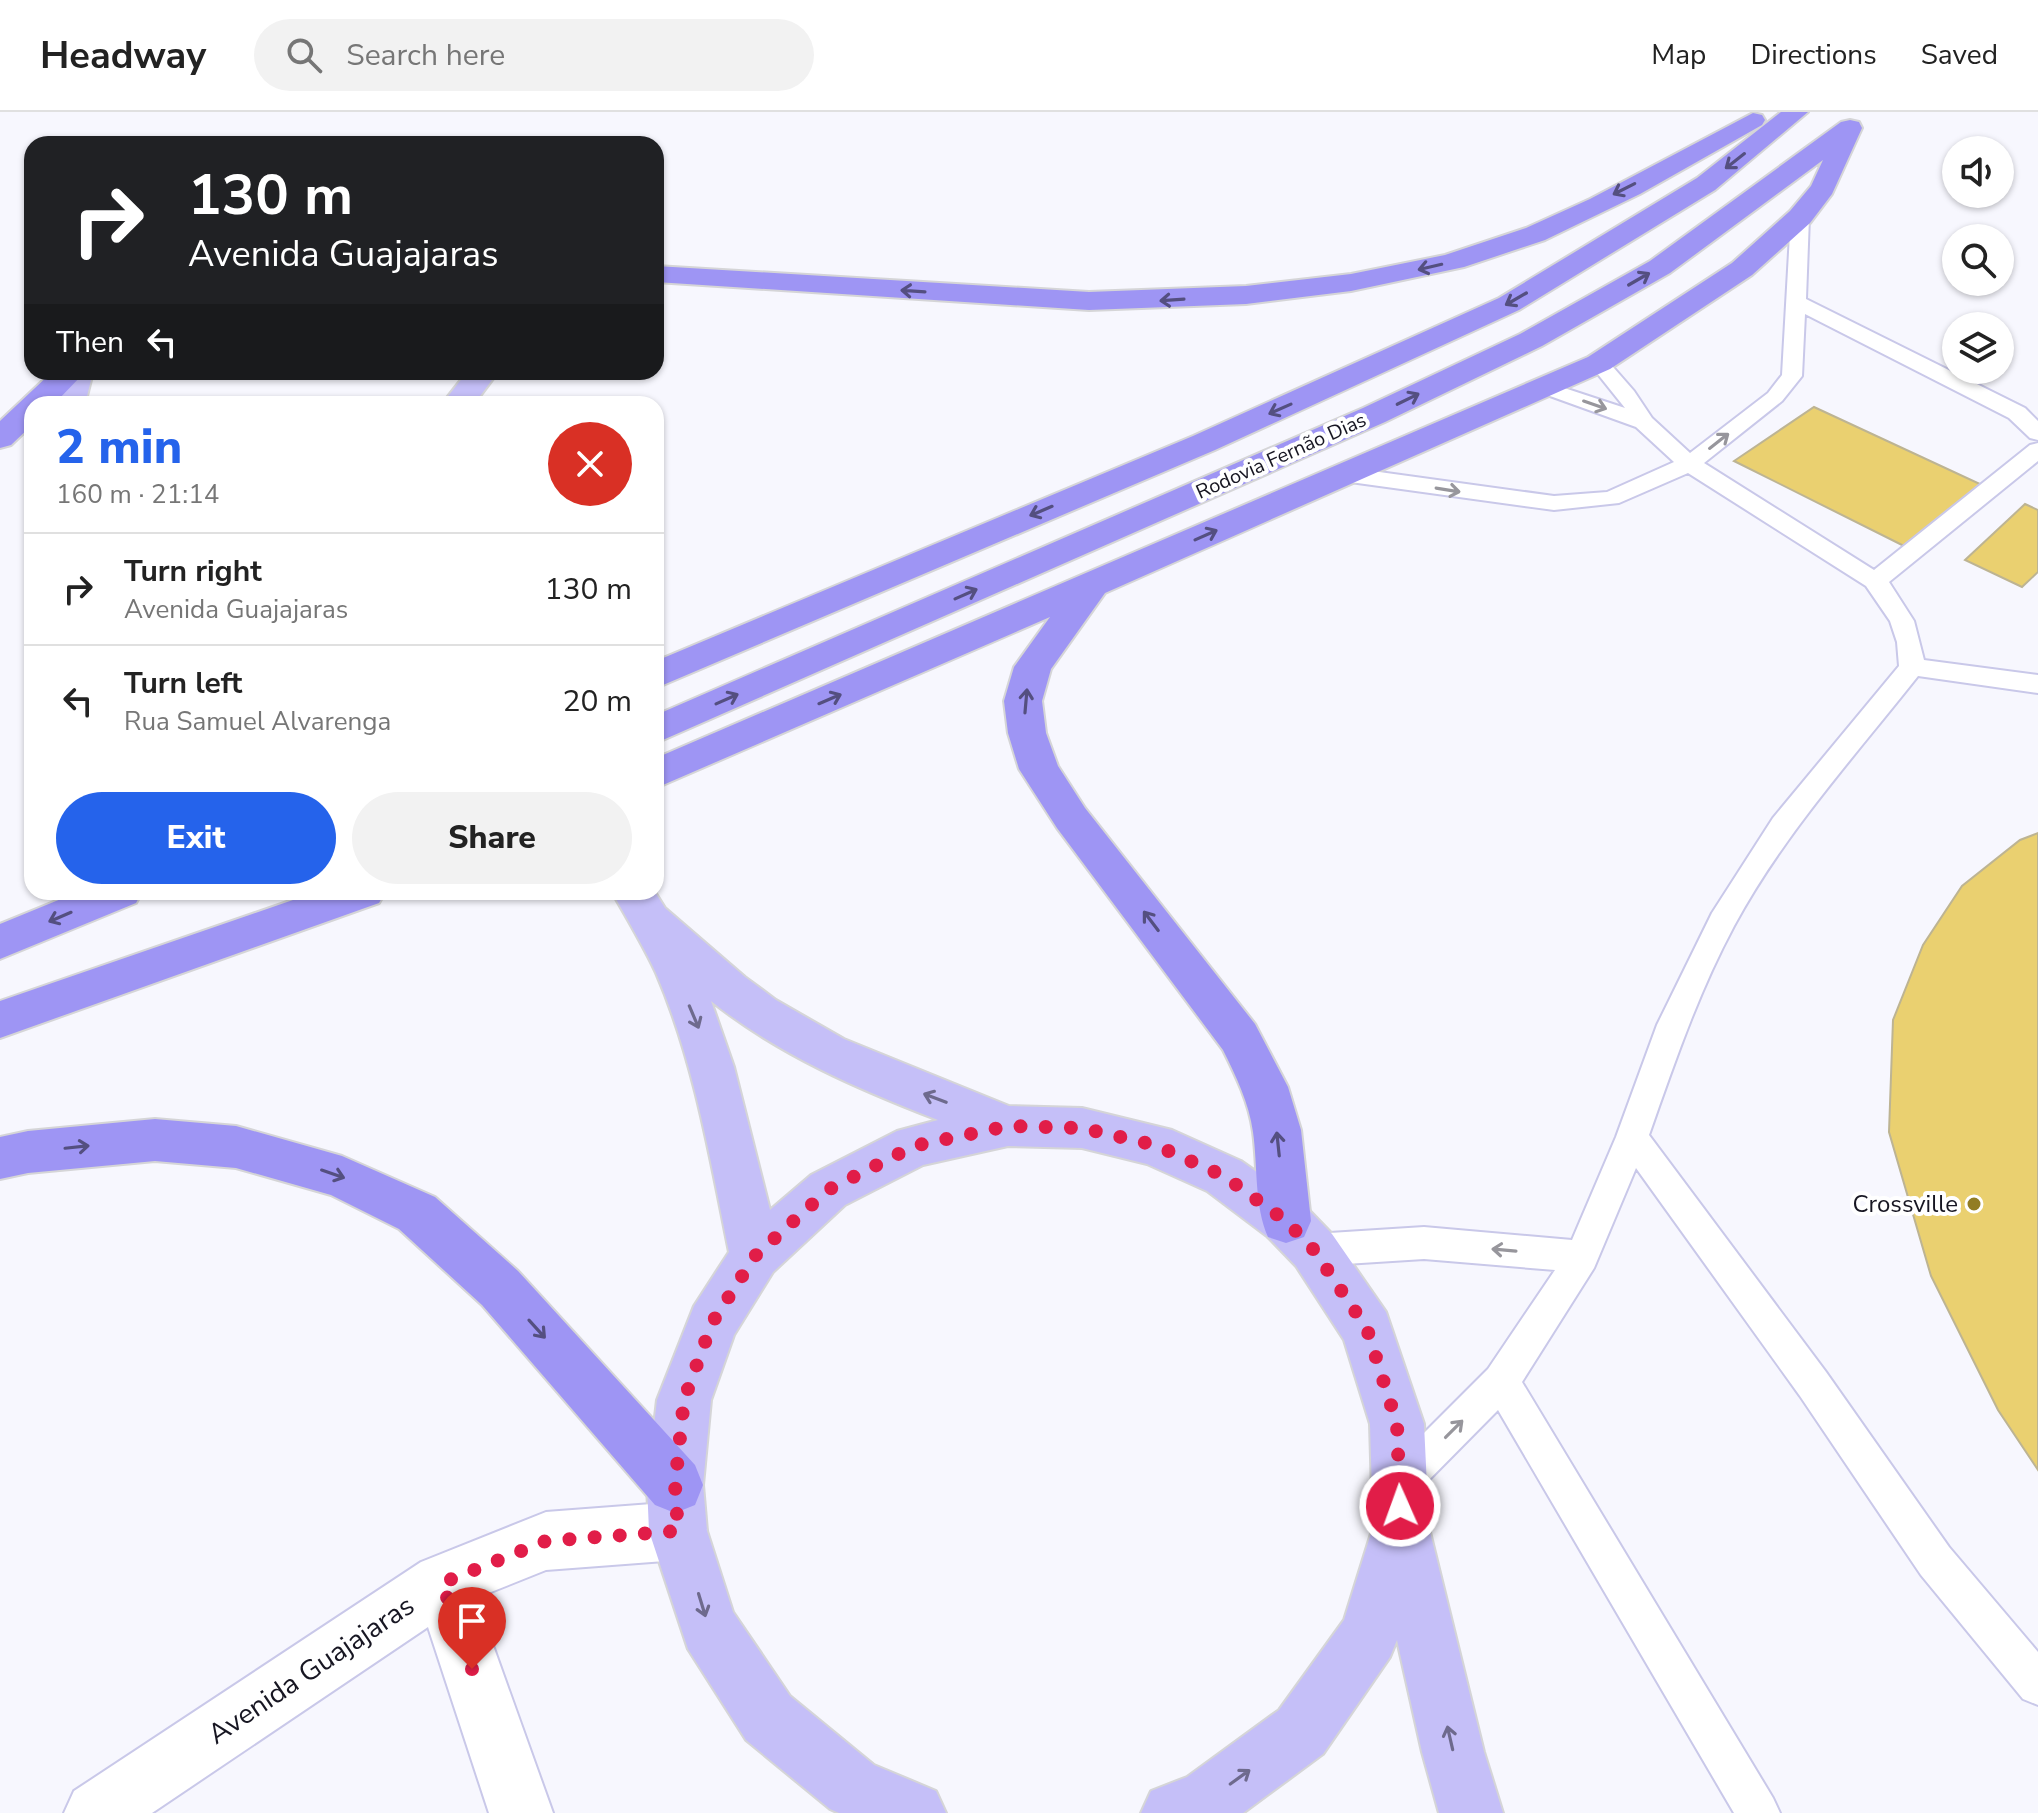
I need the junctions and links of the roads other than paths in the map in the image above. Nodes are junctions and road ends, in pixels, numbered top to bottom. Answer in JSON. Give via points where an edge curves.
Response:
{"nodes":[{"id":1,"x":1767,"y":112,"type":"edge"},
{"id":2,"x":1796,"y":112,"type":"edge"},
{"id":3,"x":1858,"y":120,"type":"edge"},
{"id":4,"x":1800,"y":217,"type":"junction"},
{"id":5,"x":664,"y":274,"type":"edge"},
{"id":6,"x":1795,"y":301,"type":"junction"},
{"id":7,"x":1599,"y":363,"type":"junction"},
{"id":8,"x":62,"y":380,"type":"edge"},
{"id":9,"x":477,"y":380,"type":"edge"},
{"id":10,"x":1546,"y":388,"type":"junction"},
{"id":11,"x":45,"y":396,"type":"edge"},
{"id":12,"x":464,"y":396,"type":"edge"},
{"id":13,"x":24,"y":415,"type":"edge"},
{"id":14,"x":1644,"y":422,"type":"junction"},
{"id":15,"x":2038,"y":433,"type":"edge"},
{"id":16,"x":0,"y":438,"type":"edge"},
{"id":17,"x":2038,"y":450,"type":"edge"},
{"id":18,"x":1689,"y":464,"type":"junction"},
{"id":19,"x":1343,"y":474,"type":"junction"},
{"id":20,"x":1875,"y":581,"type":"junction"},
{"id":21,"x":1092,"y":585,"type":"junction"},
{"id":22,"x":1912,"y":667,"type":"junction"},
{"id":23,"x":664,"y":672,"type":"edge"},
{"id":24,"x":2038,"y":684,"type":"edge"},
{"id":25,"x":664,"y":726,"type":"edge"},
{"id":26,"x":664,"y":771,"type":"edge"},
{"id":27,"x":102,"y":900,"type":"edge"},
{"id":28,"x":267,"y":900,"type":"edge"},
{"id":29,"x":341,"y":900,"type":"edge"},
{"id":30,"x":643,"y":906,"type":"edge"},
{"id":31,"x":0,"y":942,"type":"edge"},
{"id":32,"x":0,"y":1018,"type":"edge"},
{"id":33,"x":1008,"y":1126,"type":"junction"},
{"id":34,"x":1632,"y":1137,"type":"junction"},
{"id":35,"x":0,"y":1158,"type":"edge"},
{"id":36,"x":1300,"y":1236,"type":"junction"},
{"id":37,"x":755,"y":1256,"type":"junction"},
{"id":38,"x":1582,"y":1257,"type":"junction"},
{"id":39,"x":1501,"y":1381,"type":"junction"},
{"id":40,"x":1400,"y":1506,"type":"junction"},
{"id":41,"x":677,"y":1508,"type":"junction"},
{"id":42,"x":442,"y":1583,"type":"junction"},
{"id":43,"x":2038,"y":1684,"type":"edge"},
{"id":44,"x":96,"y":1813,"type":"edge"},
{"id":45,"x":521,"y":1813,"type":"edge"},
{"id":46,"x":914,"y":1813,"type":"edge"},
{"id":47,"x":1173,"y":1813,"type":"edge"},
{"id":48,"x":1471,"y":1813,"type":"edge"},
{"id":49,"x":1758,"y":1813,"type":"edge"}],
"edges":[{"from":1,"to":5,"type":"highway","one_way":true,"via":[[1552,226],[1462,259],[1365,279],[1239,295],[1089,301]]},
{"from":2,"to":23,"type":"highway","name":"Rodovia Fernão Dias","one_way":true,"via":[[1706,184],[1509,304],[1204,443]]},
{"from":3,"to":4,"type":"highway","via":[[1823,188]]},
{"from":25,"to":3,"type":"highway","name":"Rodovia Fernão Dias","one_way":true,"via":[[1374,415],[1531,340],[1660,267]]},
{"from":4,"to":6,"type":"lane"},
{"from":4,"to":7,"type":"highway","via":[[1742,269]]},
{"from":6,"to":15,"type":"lane","via":[[2017,413]]},
{"from":18,"to":6,"type":"lane","one_way":true,"via":[[1775,397],[1792,376]]},
{"from":7,"to":10,"type":"highway"},
{"from":7,"to":14,"type":"lane"},
{"from":8,"to":11,"type":"highway"},
{"from":9,"to":12,"type":"main road"},
{"from":10,"to":14,"type":"lane","one_way":true},
{"from":10,"to":19,"type":"highway"},
{"from":13,"to":16,"type":"highway"},
{"from":14,"to":18,"type":"lane"},
{"from":17,"to":20,"type":"lane"},
{"from":19,"to":18,"type":"lane","one_way":true,"via":[[1554,503],[1611,498]]},
{"from":18,"to":20,"type":"lane"},
{"from":21,"to":19,"type":"highway","one_way":true},
{"from":20,"to":22,"type":"lane","via":[[1901,616],[1913,644]]},
{"from":26,"to":21,"type":"highway","one_way":true},
{"from":36,"to":21,"type":"highway","one_way":true,"via":[[1265,1087],[1245,1050],[1071,818],[1039,769],[1027,733],[1023,701],[1033,667]]},
{"from":22,"to":24,"type":"lane"},
{"from":22,"to":34,"type":"lane","via":[[1783,825],[1722,921],[1672,1025]]},
{"from":27,"to":31,"type":"highway","one_way":true},
{"from":28,"to":32,"type":"highway"},
{"from":29,"to":32,"type":"highway"},
{"from":33,"to":30,"type":"main road","one_way":true,"via":[[853,1066],[777,1023],[730,991]]},
{"from":30,"to":37,"type":"main road","one_way":true,"via":[[701,1032]]},
{"from":33,"to":36,"type":"main road","via":[[1082,1128],[1155,1145],[1224,1176]]},
{"from":33,"to":37,"type":"main road","via":[[914,1146],[840,1183]]},
{"from":34,"to":38,"type":"lane"},
{"from":34,"to":43,"type":"lane","via":[[1935,1561]]},
{"from":35,"to":41,"type":"highway","one_way":true,"via":[[155,1140],[236,1147],[342,1177],[417,1213],[500,1288]]},
{"from":38,"to":36,"type":"lane","one_way":true},
{"from":36,"to":40,"type":"main road","via":[[1367,1329],[1397,1424]]},
{"from":37,"to":41,"type":"main road","via":[[712,1323],[684,1400]]},
{"from":38,"to":39,"type":"lane"},
{"from":40,"to":39,"type":"lane","one_way":true},
{"from":39,"to":49,"type":"lane"},
{"from":47,"to":40,"type":"main road","one_way":true,"via":[[1203,1804],[1301,1732],[1369,1636]]},
{"from":48,"to":40,"type":"main road","one_way":true},
{"from":41,"to":42,"type":"street","name":"Avenida Guajajaras","via":[[546,1541]]},
{"from":41,"to":46,"type":"main road","one_way":true,"via":[[709,1628],[768,1718],[852,1787]]},
{"from":42,"to":44,"type":"street","name":"Avenida Guajajaras"},
{"from":42,"to":45,"type":"street"}]}
